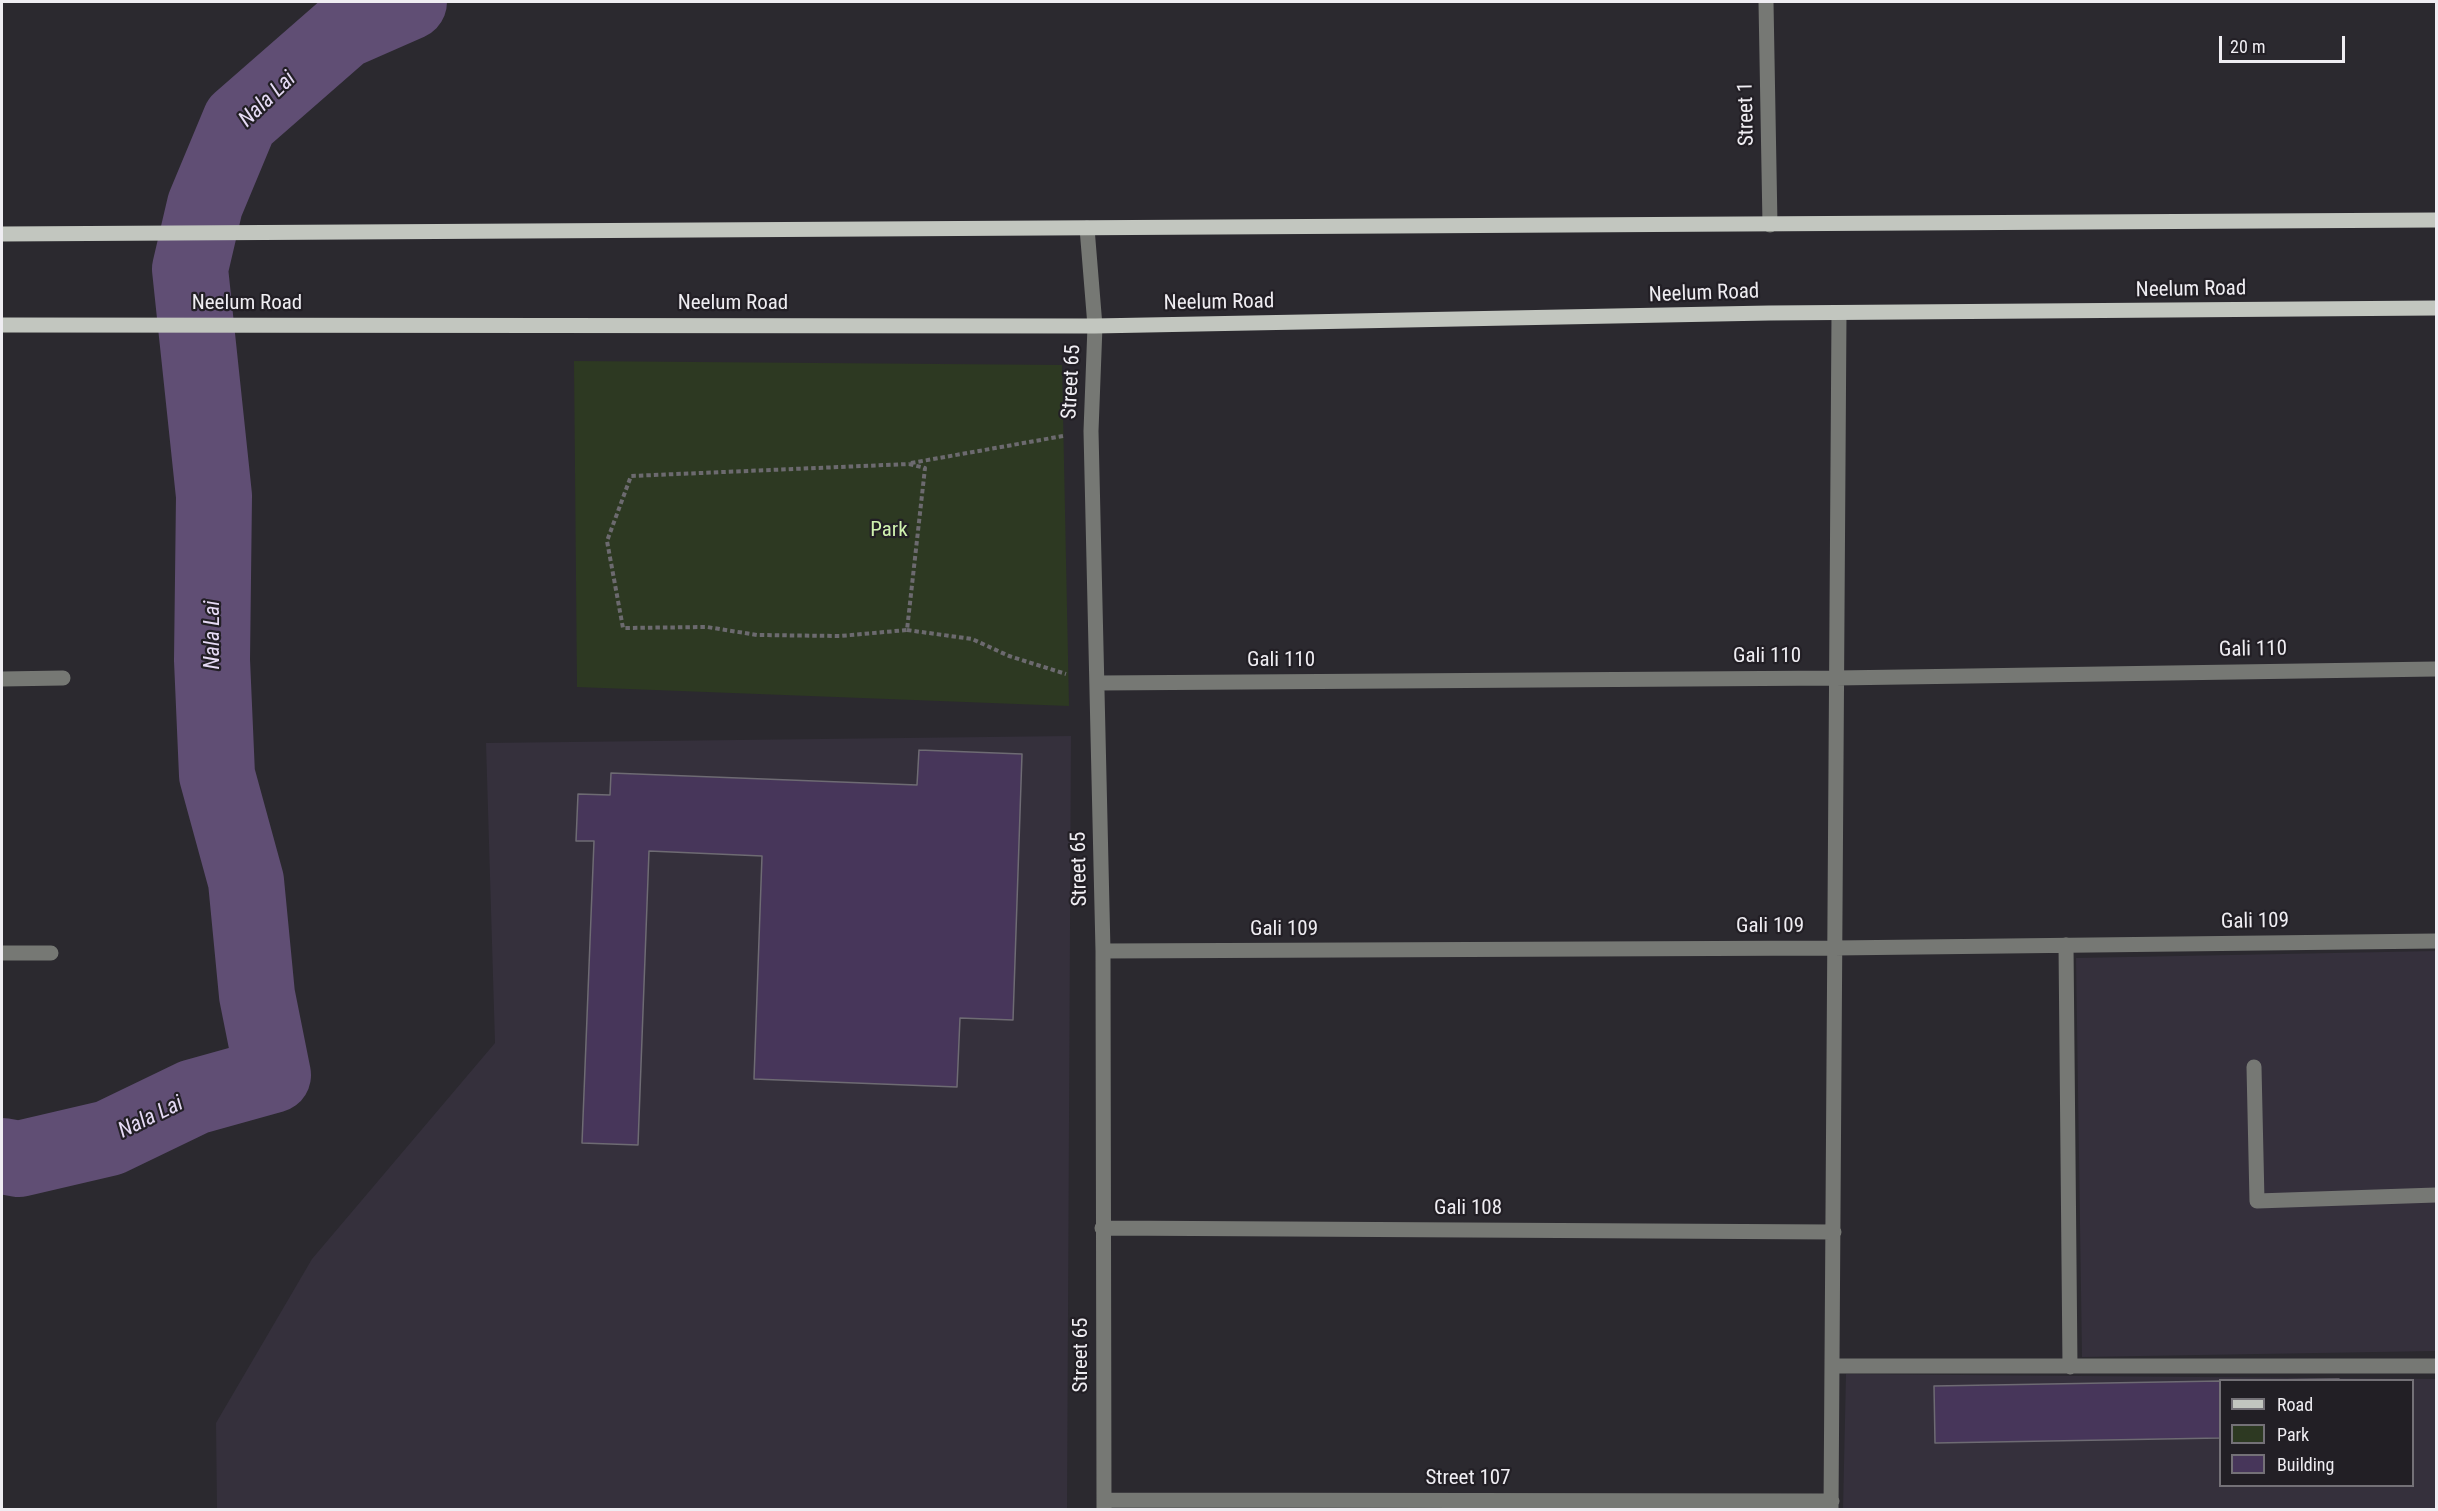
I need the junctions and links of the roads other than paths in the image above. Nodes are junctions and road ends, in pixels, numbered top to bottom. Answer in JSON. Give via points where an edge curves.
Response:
{"nodes":[{"id":1,"x":1766,"y":2,"type":"edge"},
{"id":2,"x":2436,"y":220,"type":"edge"},
{"id":3,"x":1770,"y":225,"type":"junction"},
{"id":4,"x":1086,"y":228,"type":"junction"},
{"id":5,"x":2,"y":234,"type":"edge"},
{"id":6,"x":2436,"y":308,"type":"edge"},
{"id":7,"x":1839,"y":314,"type":"junction"},
{"id":8,"x":2,"y":325,"type":"edge"},
{"id":9,"x":1095,"y":326,"type":"junction"},
{"id":10,"x":2436,"y":669,"type":"edge"},
{"id":11,"x":63,"y":678,"type":"dead end"},
{"id":12,"x":1836,"y":678,"type":"junction"},
{"id":13,"x":2,"y":679,"type":"edge"},
{"id":14,"x":1098,"y":683,"type":"junction"},
{"id":15,"x":2436,"y":941,"type":"edge"},
{"id":16,"x":2066,"y":945,"type":"junction"},
{"id":17,"x":1834,"y":948,"type":"junction"},
{"id":18,"x":1103,"y":951,"type":"junction"},
{"id":19,"x":2,"y":953,"type":"edge"},
{"id":20,"x":51,"y":953,"type":"dead end"},
{"id":21,"x":2254,"y":1068,"type":"dead end"},
{"id":22,"x":2436,"y":1195,"type":"edge"},
{"id":23,"x":1102,"y":1227,"type":"junction"},
{"id":24,"x":1834,"y":1232,"type":"junction"},
{"id":25,"x":1833,"y":1366,"type":"junction"},
{"id":26,"x":2436,"y":1366,"type":"edge"},
{"id":27,"x":2070,"y":1367,"type":"junction"},
{"id":28,"x":1104,"y":1505,"type":"edge"},
{"id":29,"x":1832,"y":1505,"type":"edge"}],
"edges":[{"from":1,"to":3,"type":"street","name":"Street 1"},
{"from":2,"to":3,"type":"main road"},
{"from":3,"to":4,"type":"main road"},
{"from":4,"to":5,"type":"main road"},
{"from":4,"to":9,"type":"street","name":"Street 65"},
{"from":6,"to":7,"type":"main road","name":"Neelum Road"},
{"from":7,"to":9,"type":"main road","name":"Neelum Road"},
{"from":7,"to":12,"type":"street"},
{"from":8,"to":9,"type":"main road","name":"Neelum Road"},
{"from":9,"to":14,"type":"street","name":"Street 65","via":[[1090,431]]},
{"from":10,"to":12,"type":"street","name":"Gali 110"},
{"from":11,"to":13,"type":"street"},
{"from":12,"to":14,"type":"street","name":"Gali 110"},
{"from":12,"to":17,"type":"street"},
{"from":14,"to":18,"type":"street","name":"Street 65"},
{"from":15,"to":16,"type":"street","name":"Gali 109"},
{"from":16,"to":17,"type":"street","name":"Gali 109"},
{"from":16,"to":27,"type":"street"},
{"from":17,"to":18,"type":"street","name":"Gali 109"},
{"from":17,"to":24,"type":"street"},
{"from":18,"to":23,"type":"street","name":"Street 65"},
{"from":19,"to":20,"type":"street"},
{"from":21,"to":22,"type":"street","via":[[2257,1201]]},
{"from":23,"to":24,"type":"street","name":"Gali 108"},
{"from":23,"to":28,"type":"street","name":"Street 65"},
{"from":24,"to":25,"type":"street"},
{"from":25,"to":27,"type":"street"},
{"from":25,"to":29,"type":"street"},
{"from":26,"to":27,"type":"street"},
{"from":28,"to":29,"type":"street","name":"Street 107"}]}
